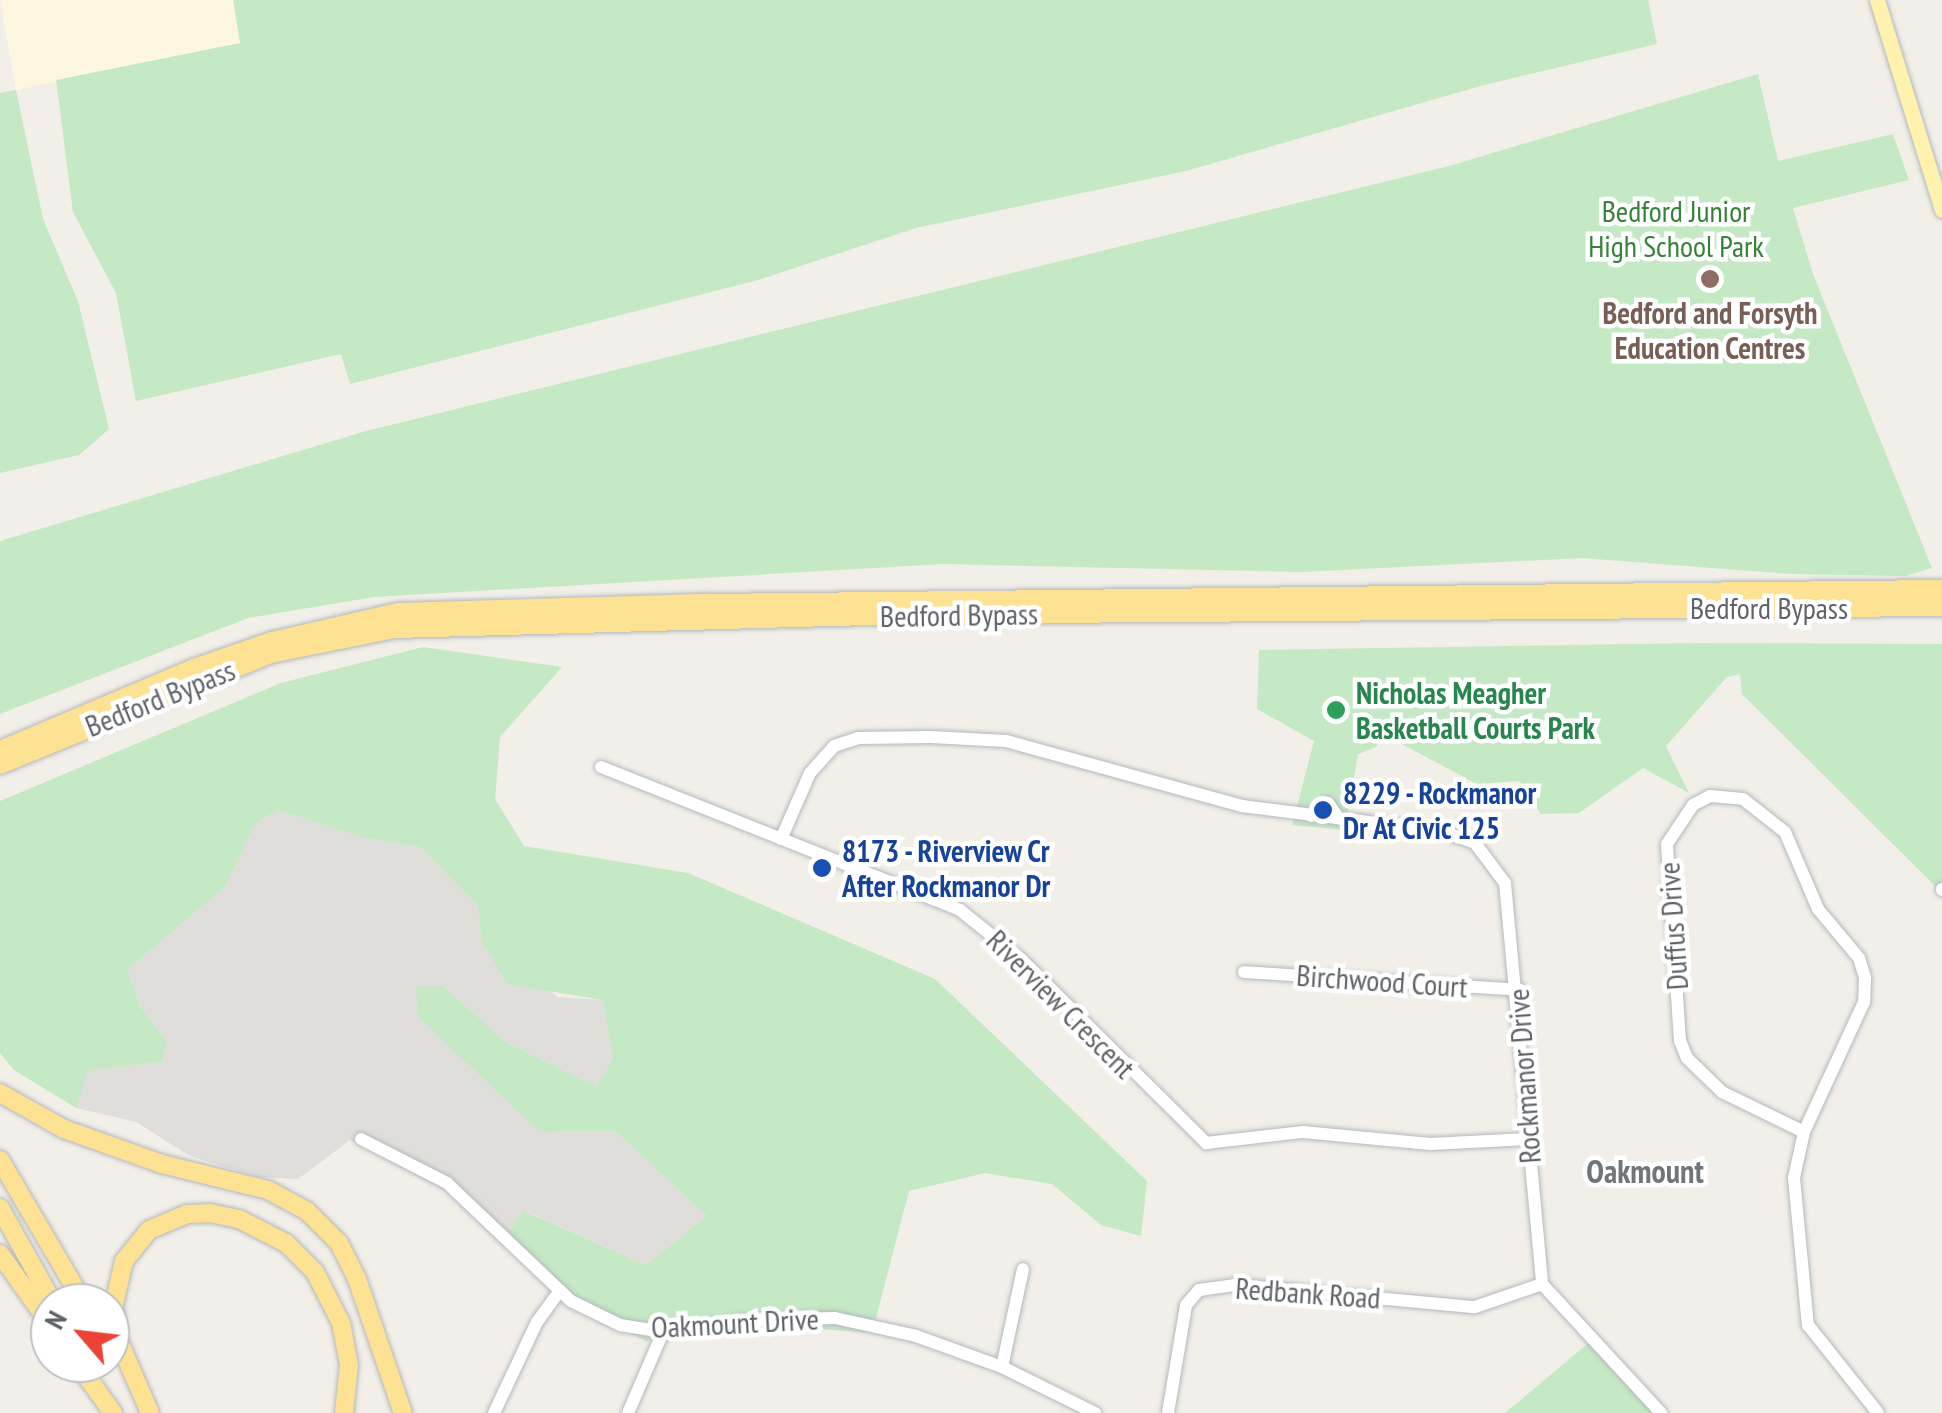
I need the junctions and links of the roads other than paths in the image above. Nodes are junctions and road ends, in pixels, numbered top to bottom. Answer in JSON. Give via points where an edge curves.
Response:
{"nodes":[{"id":1,"x":1877,"y":0,"type":"edge"},
{"id":2,"x":1942,"y":210,"type":"edge"},
{"id":3,"x":1942,"y":589,"type":"edge"},
{"id":4,"x":1942,"y":607,"type":"edge"},
{"id":5,"x":0,"y":750,"type":"edge"},
{"id":6,"x":0,"y":765,"type":"edge"},
{"id":7,"x":601,"y":767,"type":"dead end"},
{"id":8,"x":781,"y":839,"type":"junction"},
{"id":9,"x":1244,"y":972,"type":"dead end"},
{"id":10,"x":1520,"y":990,"type":"junction"},
{"id":11,"x":0,"y":1094,"type":"edge"},
{"id":12,"x":1804,"y":1132,"type":"junction"},
{"id":13,"x":360,"y":1139,"type":"dead end"},
{"id":14,"x":1528,"y":1139,"type":"junction"},
{"id":15,"x":0,"y":1160,"type":"edge"},
{"id":16,"x":0,"y":1208,"type":"edge"},
{"id":17,"x":0,"y":1254,"type":"edge"},
{"id":18,"x":1022,"y":1270,"type":"dead end"},
{"id":19,"x":43,"y":1283,"type":"edge"},
{"id":20,"x":72,"y":1283,"type":"edge"},
{"id":21,"x":1542,"y":1284,"type":"junction"},
{"id":22,"x":560,"y":1290,"type":"junction"},
{"id":23,"x":30,"y":1296,"type":"edge"},
{"id":24,"x":664,"y":1332,"type":"junction"},
{"id":25,"x":1002,"y":1367,"type":"junction"},
{"id":26,"x":130,"y":1380,"type":"edge"},
{"id":27,"x":92,"y":1383,"type":"edge"},
{"id":28,"x":98,"y":1383,"type":"edge"},
{"id":29,"x":114,"y":1413,"type":"edge"},
{"id":30,"x":150,"y":1413,"type":"edge"},
{"id":31,"x":344,"y":1413,"type":"edge"},
{"id":32,"x":403,"y":1413,"type":"edge"},
{"id":33,"x":494,"y":1413,"type":"edge"},
{"id":34,"x":628,"y":1413,"type":"edge"},
{"id":35,"x":1095,"y":1413,"type":"edge"},
{"id":36,"x":1168,"y":1413,"type":"edge"},
{"id":37,"x":1660,"y":1413,"type":"edge"},
{"id":38,"x":1878,"y":1413,"type":"edge"}],
"edges":[{"from":1,"to":2,"type":"main road"},
{"from":3,"to":5,"type":"highway","name":"Bedford Bypass","via":[[398,612],[272,641]]},
{"from":4,"to":6,"type":"highway","name":"Bedford Bypass","via":[[885,616],[394,629],[271,654]]},
{"from":7,"to":8,"type":"street","name":"Riverview Crescent"},
{"from":8,"to":10,"type":"street","name":"Rockmanor Drive","via":[[821,756],[858,738],[1006,742],[1242,806],[1441,830],[1486,853],[1506,884]]},
{"from":8,"to":14,"type":"street","name":"Riverview Crescent","via":[[912,888],[986,927],[1206,1143],[1283,1132],[1430,1144]]},
{"from":9,"to":10,"type":"street","name":"Birchwood Court"},
{"from":10,"to":14,"type":"street","name":"Rockmanor Drive"},
{"from":11,"to":32,"type":"highway","via":[[64,1129],[162,1164],[268,1190],[307,1211],[338,1243],[357,1279]]},
{"from":12,"to":12,"type":"street","name":"Duffus Drive","via":[[1864,1002],[1866,978],[1860,958],[1818,908],[1786,832],[1743,799],[1710,796],[1693,805],[1667,844],[1680,1042],[1722,1092]]},
{"from":12,"to":38,"type":"street","name":"Duffus Drive","via":[[1794,1178],[1808,1326]]},
{"from":13,"to":22,"type":"street","name":"Oakmount Drive","via":[[447,1183]]},
{"from":14,"to":21,"type":"street","name":"Rockmanor Drive"},
{"from":15,"to":20,"type":"highway"},
{"from":16,"to":19,"type":"highway"},
{"from":17,"to":23,"type":"highway"},
{"from":18,"to":25,"type":"street"},
{"from":21,"to":36,"type":"street","name":"Redbank Road","via":[[1475,1306],[1236,1285],[1199,1290],[1186,1305]]},
{"from":21,"to":37,"type":"street"},
{"from":22,"to":24,"type":"street","name":"Oakmount Drive","via":[[620,1325]]},
{"from":22,"to":33,"type":"street","via":[[537,1322]]},
{"from":24,"to":25,"type":"street","name":"Oakmount Drive","via":[[835,1318],[916,1336]]},
{"from":24,"to":34,"type":"street"},
{"from":25,"to":35,"type":"street","name":"Oakmount Drive"},
{"from":26,"to":30,"type":"highway"},
{"from":27,"to":29,"type":"highway"},
{"from":28,"to":29,"type":"highway"},
{"from":30,"to":31,"type":"highway","via":[[118,1338],[114,1304],[124,1261],[149,1230],[186,1214],[210,1213],[239,1219],[286,1243],[315,1272],[341,1323],[350,1364]]}]}
